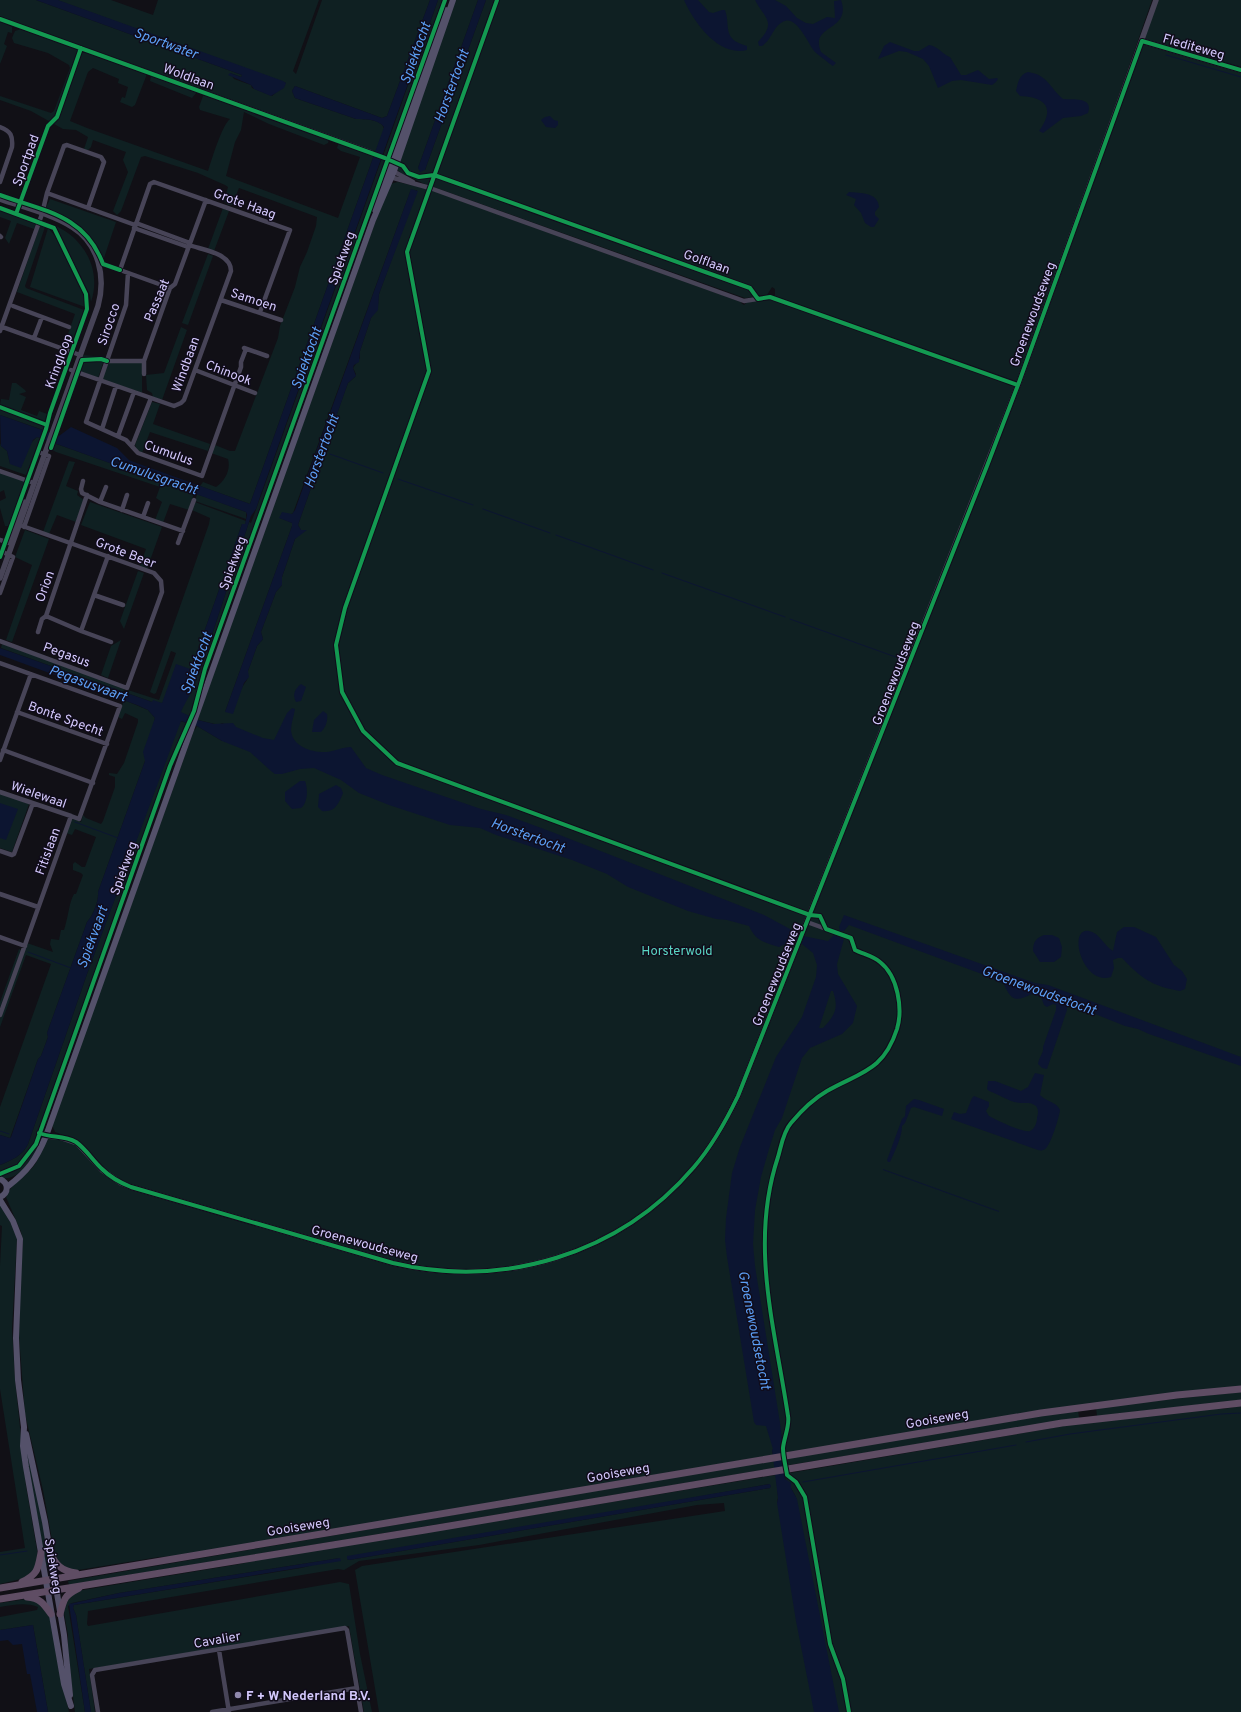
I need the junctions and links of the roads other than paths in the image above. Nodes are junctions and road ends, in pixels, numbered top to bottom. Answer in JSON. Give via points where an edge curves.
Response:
{"nodes":[{"id":1,"x":449,"y":0,"type":"edge"},
{"id":2,"x":453,"y":0,"type":"edge"},
{"id":3,"x":1156,"y":0,"type":"edge"},
{"id":4,"x":0,"y":19,"type":"edge"},
{"id":5,"x":1142,"y":41,"type":"junction"},
{"id":6,"x":1241,"y":70,"type":"edge"},
{"id":7,"x":0,"y":126,"type":"edge"},
{"id":8,"x":371,"y":152,"type":"dead end"},
{"id":9,"x":390,"y":173,"type":"junction"},
{"id":10,"x":0,"y":182,"type":"edge"},
{"id":11,"x":47,"y":193,"type":"junction"},
{"id":12,"x":0,"y":199,"type":"edge"},
{"id":13,"x":206,"y":200,"type":"junction"},
{"id":14,"x":0,"y":203,"type":"edge"},
{"id":15,"x":88,"y":208,"type":"junction"},
{"id":16,"x":41,"y":216,"type":"junction"},
{"id":17,"x":135,"y":226,"type":"junction"},
{"id":18,"x":189,"y":245,"type":"junction"},
{"id":19,"x":128,"y":273,"type":"junction"},
{"id":20,"x":170,"y":288,"type":"junction"},
{"id":21,"x":221,"y":300,"type":"junction"},
{"id":22,"x":13,"y":306,"type":"dead end"},
{"id":23,"x":260,"y":312,"type":"junction"},
{"id":24,"x":42,"y":317,"type":"junction"},
{"id":25,"x":281,"y":320,"type":"dead end"},
{"id":26,"x":69,"y":327,"type":"dead end"},
{"id":27,"x":0,"y":328,"type":"edge"},
{"id":28,"x":34,"y":338,"type":"junction"},
{"id":29,"x":78,"y":354,"type":"junction"},
{"id":30,"x":267,"y":356,"type":"dead end"},
{"id":31,"x":107,"y":361,"type":"junction"},
{"id":32,"x":144,"y":361,"type":"junction"},
{"id":33,"x":72,"y":370,"type":"junction"},
{"id":34,"x":195,"y":370,"type":"junction"},
{"id":35,"x":144,"y":374,"type":"dead end"},
{"id":36,"x":100,"y":380,"type":"junction"},
{"id":37,"x":1018,"y":385,"type":"junction"},
{"id":38,"x":116,"y":386,"type":"junction"},
{"id":39,"x":233,"y":386,"type":"junction"},
{"id":40,"x":134,"y":392,"type":"junction"},
{"id":41,"x":254,"y":393,"type":"dead end"},
{"id":42,"x":151,"y":398,"type":"junction"},
{"id":43,"x":102,"y":429,"type":"junction"},
{"id":44,"x":118,"y":436,"type":"junction"},
{"id":45,"x":132,"y":446,"type":"junction"},
{"id":46,"x":43,"y":454,"type":"junction"},
{"id":47,"x":0,"y":471,"type":"edge"},
{"id":48,"x":83,"y":481,"type":"dead end"},
{"id":49,"x":32,"y":482,"type":"junction"},
{"id":50,"x":106,"y":487,"type":"dead end"},
{"id":51,"x":87,"y":495,"type":"junction"},
{"id":52,"x":127,"y":495,"type":"dead end"},
{"id":53,"x":194,"y":500,"type":"dead end"},
{"id":54,"x":100,"y":502,"type":"junction"},
{"id":55,"x":148,"y":503,"type":"dead end"},
{"id":56,"x":122,"y":510,"type":"junction"},
{"id":57,"x":143,"y":518,"type":"junction"},
{"id":58,"x":20,"y":525,"type":"junction"},
{"id":59,"x":183,"y":531,"type":"junction"},
{"id":60,"x":0,"y":540,"type":"edge"},
{"id":61,"x":9,"y":543,"type":"junction"},
{"id":62,"x":71,"y":543,"type":"junction"},
{"id":63,"x":178,"y":543,"type":"dead end"},
{"id":64,"x":7,"y":554,"type":"junction"},
{"id":65,"x":108,"y":556,"type":"junction"},
{"id":66,"x":0,"y":568,"type":"edge"},
{"id":67,"x":0,"y":578,"type":"edge"},
{"id":68,"x":0,"y":593,"type":"edge"},
{"id":69,"x":94,"y":595,"type":"junction"},
{"id":70,"x":123,"y":605,"type":"dead end"},
{"id":71,"x":46,"y":616,"type":"junction"},
{"id":72,"x":81,"y":631,"type":"junction"},
{"id":73,"x":38,"y":632,"type":"dead end"},
{"id":74,"x":0,"y":641,"type":"edge"},
{"id":75,"x":111,"y":642,"type":"dead end"},
{"id":76,"x":0,"y":662,"type":"edge"},
{"id":77,"x":31,"y":674,"type":"junction"},
{"id":78,"x":127,"y":688,"type":"joint"},
{"id":79,"x":17,"y":712,"type":"junction"},
{"id":80,"x":107,"y":744,"type":"junction"},
{"id":81,"x":4,"y":750,"type":"junction"},
{"id":82,"x":0,"y":760,"type":"edge"},
{"id":83,"x":93,"y":783,"type":"junction"},
{"id":84,"x":0,"y":792,"type":"edge"},
{"id":85,"x":33,"y":803,"type":"junction"},
{"id":86,"x":71,"y":816,"type":"junction"},
{"id":87,"x":0,"y":851,"type":"edge"},
{"id":88,"x":0,"y":894,"type":"edge"},
{"id":89,"x":38,"y":907,"type":"junction"},
{"id":90,"x":807,"y":922,"type":"junction"},
{"id":91,"x":0,"y":937,"type":"edge"},
{"id":92,"x":851,"y":938,"type":"dead end"},
{"id":93,"x":25,"y":946,"type":"junction"},
{"id":94,"x":0,"y":1015,"type":"edge"},
{"id":95,"x":48,"y":1128,"type":"junction"},
{"id":96,"x":46,"y":1136,"type":"junction"},
{"id":97,"x":59,"y":1136,"type":"junction"},
{"id":98,"x":4,"y":1183,"type":"edge"},
{"id":99,"x":1,"y":1197,"type":"edge"},
{"id":100,"x":1241,"y":1389,"type":"edge"},
{"id":101,"x":1241,"y":1403,"type":"edge"},
{"id":102,"x":24,"y":1427,"type":"junction"},
{"id":103,"x":50,"y":1552,"type":"junction"},
{"id":104,"x":41,"y":1553,"type":"junction"},
{"id":105,"x":82,"y":1574,"type":"junction"},
{"id":106,"x":54,"y":1579,"type":"junction"},
{"id":107,"x":46,"y":1580,"type":"junction"},
{"id":108,"x":85,"y":1584,"type":"junction"},
{"id":109,"x":14,"y":1586,"type":"junction"},
{"id":110,"x":0,"y":1588,"type":"edge"},
{"id":111,"x":56,"y":1589,"type":"junction"},
{"id":112,"x":47,"y":1591,"type":"junction"},
{"id":113,"x":17,"y":1596,"type":"junction"},
{"id":114,"x":0,"y":1599,"type":"edge"},
{"id":115,"x":51,"y":1614,"type":"junction"},
{"id":116,"x":60,"y":1614,"type":"junction"},
{"id":117,"x":219,"y":1650,"type":"junction"},
{"id":118,"x":357,"y":1688,"type":"junction"},
{"id":119,"x":72,"y":1709,"type":"edge"},
{"id":120,"x":229,"y":1711,"type":"edge"},
{"id":121,"x":98,"y":1712,"type":"edge"},
{"id":122,"x":212,"y":1712,"type":"edge"},
{"id":123,"x":361,"y":1712,"type":"edge"}],
"edges":[{"from":1,"to":9,"type":"main road","name":"Spiekweg"},
{"from":2,"to":9,"type":"main road","name":"Spiekweg"},
{"from":3,"to":5,"type":"street","name":"Groenewoudseweg"},
{"from":4,"to":8,"type":"street","name":"Woldlaan"},
{"from":5,"to":6,"type":"street","name":"Flediteweg"},
{"from":5,"to":37,"type":"street","name":"Groenewoudseweg"},
{"from":7,"to":10,"type":"street","via":[[9,131],[13,141]]},
{"from":9,"to":37,"type":"street","name":"Golflaan","via":[[744,301],[770,297]]},
{"from":9,"to":95,"type":"main road","name":"Spiekweg"},
{"from":11,"to":15,"type":"street","name":"Windbaan"},
{"from":11,"to":15,"type":"street","via":[[64,146],[67,144],[101,157],[104,162]]},
{"from":11,"to":16,"type":"street"},
{"from":12,"to":16,"type":"street","name":"Kringloop"},
{"from":13,"to":17,"type":"street","name":"Grote Haag","via":[[152,182]]},
{"from":13,"to":18,"type":"street","name":"Passaat"},
{"from":13,"to":23,"type":"street","name":"Grote Haag","via":[[290,230]]},
{"from":14,"to":16,"type":"street","name":"Kringloop"},
{"from":15,"to":17,"type":"street","name":"Windbaan"},
{"from":16,"to":27,"type":"street"},
{"from":16,"to":29,"type":"street","name":"Kringloop","via":[[62,221],[82,235],[91,246],[100,269],[100,296]]},
{"from":17,"to":18,"type":"street","name":"Windbaan"},
{"from":17,"to":19,"type":"street","via":[[120,270]]},
{"from":18,"to":20,"type":"street","name":"Passaat","via":[[175,284]]},
{"from":18,"to":21,"type":"street","name":"Windbaan","via":[[223,257],[229,263],[231,271]]},
{"from":19,"to":20,"type":"street"},
{"from":19,"to":31,"type":"street","name":"Sirocco","via":[[126,305]]},
{"from":20,"to":32,"type":"street","name":"Passaat"},
{"from":21,"to":23,"type":"street","name":"Samoen","via":[[256,313]]},
{"from":21,"to":34,"type":"street","name":"Windbaan"},
{"from":22,"to":24,"type":"street"},
{"from":23,"to":25,"type":"street","name":"Samoen"},
{"from":24,"to":26,"type":"street"},
{"from":24,"to":28,"type":"street"},
{"from":27,"to":28,"type":"street"},
{"from":28,"to":29,"type":"street"},
{"from":29,"to":33,"type":"street","name":"Kringloop"},
{"from":30,"to":39,"type":"street","via":[[244,348],[241,367]]},
{"from":31,"to":32,"type":"street"},
{"from":31,"to":36,"type":"street","name":"Sirocco"},
{"from":32,"to":35,"type":"street","name":"Passaat"},
{"from":33,"to":36,"type":"street","name":"Windbaan"},
{"from":33,"to":46,"type":"street","name":"Kringloop"},
{"from":34,"to":39,"type":"street","name":"Chinook"},
{"from":34,"to":42,"type":"street","name":"Windbaan","via":[[181,403],[174,406]]},
{"from":36,"to":38,"type":"street","name":"Windbaan"},
{"from":36,"to":43,"type":"street","name":"Cumulus","via":[[86,422]]},
{"from":37,"to":90,"type":"street","name":"Groenewoudseweg"},
{"from":38,"to":40,"type":"street","name":"Windbaan"},
{"from":38,"to":43,"type":"street"},
{"from":39,"to":41,"type":"street","name":"Chinook"},
{"from":39,"to":45,"type":"street","name":"Cumulus","via":[[202,476],[138,453]]},
{"from":40,"to":42,"type":"street","name":"Windbaan"},
{"from":40,"to":44,"type":"street"},
{"from":42,"to":45,"type":"street"},
{"from":43,"to":44,"type":"street","name":"Cumulus"},
{"from":44,"to":45,"type":"street","name":"Cumulus"},
{"from":46,"to":49,"type":"street","name":"Kringloop"},
{"from":46,"to":58,"type":"street","via":[[49,456]]},
{"from":47,"to":49,"type":"street"},
{"from":48,"to":51,"type":"street","via":[[82,493]]},
{"from":49,"to":58,"type":"street","name":"Kringloop"},
{"from":50,"to":54,"type":"street"},
{"from":51,"to":54,"type":"street"},
{"from":51,"to":62,"type":"street","name":"Orion"},
{"from":52,"to":56,"type":"street"},
{"from":53,"to":59,"type":"street"},
{"from":54,"to":56,"type":"street"},
{"from":55,"to":57,"type":"street"},
{"from":56,"to":57,"type":"street"},
{"from":57,"to":59,"type":"street"},
{"from":58,"to":61,"type":"street","name":"Kringloop"},
{"from":58,"to":62,"type":"street","name":"Grote Beer"},
{"from":58,"to":64,"type":"street","name":"Kringloop"},
{"from":59,"to":63,"type":"street"},
{"from":60,"to":61,"type":"street"},
{"from":61,"to":64,"type":"street","name":"Kringloop"},
{"from":62,"to":65,"type":"street","name":"Grote Beer"},
{"from":62,"to":71,"type":"street","name":"Orion"},
{"from":64,"to":66,"type":"street","name":"Kringloop"},
{"from":64,"to":67,"type":"street","name":"Kringloop"},
{"from":64,"to":68,"type":"street","via":[[13,556]]},
{"from":65,"to":69,"type":"street"},
{"from":65,"to":78,"type":"street","name":"Grote Beer","via":[[154,573],[161,581],[162,592]]},
{"from":69,"to":70,"type":"street"},
{"from":69,"to":72,"type":"street"},
{"from":71,"to":72,"type":"street","name":"Orion"},
{"from":71,"to":73,"type":"street","via":[[42,619]]},
{"from":72,"to":75,"type":"street","name":"Orion"},
{"from":74,"to":78,"type":"street","name":"Pegasus"},
{"from":76,"to":77,"type":"street"},
{"from":77,"to":79,"type":"street"},
{"from":77,"to":80,"type":"street","name":"Fitislaan","via":[[120,706]]},
{"from":79,"to":80,"type":"street","name":"Bonte Specht"},
{"from":79,"to":81,"type":"street"},
{"from":80,"to":83,"type":"street","name":"Fitislaan"},
{"from":81,"to":82,"type":"street"},
{"from":81,"to":83,"type":"street"},
{"from":83,"to":86,"type":"street","name":"Fitislaan","via":[[79,819]]},
{"from":84,"to":85,"type":"street","name":"Wielewaal"},
{"from":85,"to":86,"type":"street","name":"Wielewaal"},
{"from":85,"to":87,"type":"street","via":[[14,854]]},
{"from":86,"to":89,"type":"street","name":"Fitislaan"},
{"from":88,"to":89,"type":"street"},
{"from":89,"to":93,"type":"street","name":"Fitislaan"},
{"from":90,"to":92,"type":"street","name":"Groenewoudseweg"},
{"from":90,"to":97,"type":"street","name":"Groenewoudseweg","via":[[738,1096],[723,1126],[694,1167],[660,1201],[630,1223],[590,1245],[539,1263],[489,1272],[455,1272],[393,1263],[131,1187],[102,1170],[77,1143]]},
{"from":91,"to":93,"type":"street"},
{"from":93,"to":94,"type":"street","name":"Fitislaan"},
{"from":95,"to":96,"type":"main road","name":"Spiekweg"},
{"from":95,"to":97,"type":"street","name":"Groenewoudseweg"},
{"from":96,"to":97,"type":"street","name":"Groenewoudseweg"},
{"from":96,"to":98,"type":"main road","name":"Spiekweg","via":[[36,1159],[25,1173]]},
{"from":98,"to":99,"type":"main road"},
{"from":99,"to":102,"type":"main road","name":"Spiekweg","via":[[20,1239],[16,1338]]},
{"from":100,"to":105,"type":"highway","name":"Gooiseweg","via":[[1090,1406]]},
{"from":101,"to":108,"type":"highway","name":"Gooiseweg","via":[[1062,1424]]},
{"from":102,"to":103,"type":"main road","name":"Spiekweg"},
{"from":102,"to":104,"type":"main road","name":"Spiekweg","via":[[26,1467]]},
{"from":103,"to":105,"type":"highway","via":[[62,1569]]},
{"from":103,"to":106,"type":"main road","name":"Spiekweg"},
{"from":104,"to":107,"type":"main road","name":"Spiekweg"},
{"from":104,"to":109,"type":"highway","via":[[35,1573]]},
{"from":105,"to":106,"type":"highway","name":"Gooiseweg"},
{"from":106,"to":107,"type":"highway","name":"Gooiseweg"},
{"from":106,"to":111,"type":"main road","name":"Spiekweg"},
{"from":107,"to":109,"type":"highway","name":"Gooiseweg"},
{"from":107,"to":112,"type":"main road","name":"Spiekweg"},
{"from":108,"to":111,"type":"highway","name":"Gooiseweg"},
{"from":108,"to":116,"type":"highway","via":[[67,1595]]},
{"from":109,"to":110,"type":"highway","name":"Gooiseweg"},
{"from":111,"to":112,"type":"highway","name":"Gooiseweg"},
{"from":111,"to":116,"type":"main road","name":"Spiekweg"},
{"from":112,"to":113,"type":"highway","name":"Gooiseweg"},
{"from":112,"to":115,"type":"main road","name":"Spiekweg"},
{"from":113,"to":114,"type":"highway","name":"Gooiseweg"},
{"from":113,"to":115,"type":"highway","via":[[37,1598]]},
{"from":115,"to":119,"type":"main road","name":"Spiekweg","via":[[64,1684]]},
{"from":116,"to":119,"type":"main road","name":"Spiekweg"},
{"from":117,"to":118,"type":"street","name":"Cavalier","via":[[346,1628]]},
{"from":117,"to":120,"type":"street"},
{"from":117,"to":121,"type":"street","name":"Cavalier","via":[[92,1672]]},
{"from":118,"to":120,"type":"street"},
{"from":118,"to":123,"type":"street"},
{"from":120,"to":122,"type":"street"}]}
